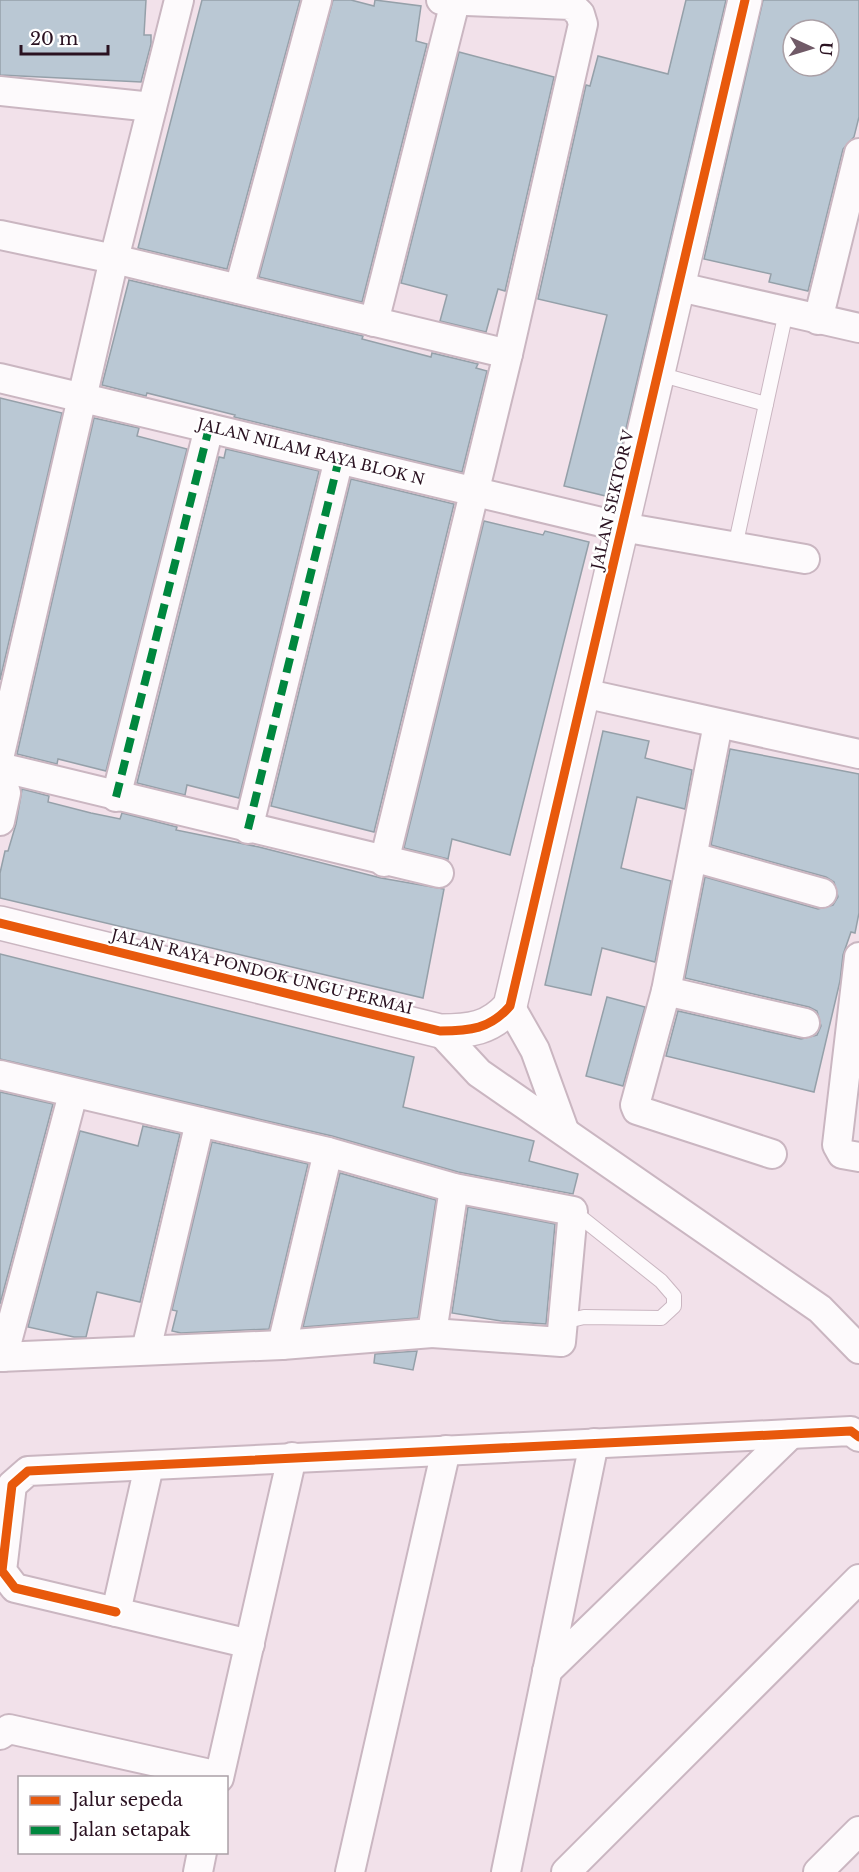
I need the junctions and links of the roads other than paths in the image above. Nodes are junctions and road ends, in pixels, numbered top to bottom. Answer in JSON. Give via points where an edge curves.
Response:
{"nodes":[{"id":1,"x":178,"y":0,"type":"edge"},
{"id":2,"x":317,"y":0,"type":"edge"},
{"id":3,"x":745,"y":0,"type":"edge"},
{"id":4,"x":448,"y":1,"type":"edge"},
{"id":5,"x":0,"y":91,"type":"edge"},
{"id":6,"x":152,"y":107,"type":"junction"},
{"id":7,"x":859,"y":153,"type":"edge"},
{"id":8,"x":0,"y":235,"type":"edge"},
{"id":9,"x":114,"y":259,"type":"junction"},
{"id":10,"x":680,"y":287,"type":"junction"},
{"id":11,"x":239,"y":290,"type":"junction"},
{"id":12,"x":786,"y":312,"type":"junction"},
{"id":13,"x":818,"y":320,"type":"junction"},
{"id":14,"x":374,"y":322,"type":"junction"},
{"id":15,"x":859,"y":328,"type":"edge"},
{"id":16,"x":508,"y":354,"type":"junction"},
{"id":17,"x":658,"y":374,"type":"junction"},
{"id":18,"x":0,"y":378,"type":"edge"},
{"id":19,"x":83,"y":399,"type":"junction"},
{"id":20,"x":766,"y":404,"type":"junction"},
{"id":21,"x":209,"y":428,"type":"junction"},
{"id":22,"x":339,"y":459,"type":"junction"},
{"id":23,"x":474,"y":492,"type":"junction"},
{"id":24,"x":622,"y":527,"type":"junction"},
{"id":25,"x":735,"y":547,"type":"junction"},
{"id":26,"x":805,"y":559,"type":"dead end"},
{"id":27,"x":583,"y":693,"type":"junction"},
{"id":28,"x":718,"y":724,"type":"junction"},
{"id":29,"x":0,"y":754,"type":"edge"},
{"id":30,"x":859,"y":754,"type":"edge"},
{"id":31,"x":0,"y":767,"type":"edge"},
{"id":32,"x":0,"y":775,"type":"edge"},
{"id":33,"x":116,"y":797,"type":"junction"},
{"id":34,"x":0,"y":821,"type":"edge"},
{"id":35,"x":248,"y":829,"type":"junction"},
{"id":36,"x":693,"y":857,"type":"junction"},
{"id":37,"x":384,"y":861,"type":"junction"},
{"id":38,"x":439,"y":873,"type":"dead end"},
{"id":39,"x":822,"y":893,"type":"dead end"},
{"id":40,"x":0,"y":923,"type":"edge"},
{"id":41,"x":859,"y":957,"type":"edge"},
{"id":42,"x":666,"y":991,"type":"junction"},
{"id":43,"x":510,"y":1006,"type":"junction"},
{"id":44,"x":805,"y":1023,"type":"dead end"},
{"id":45,"x":855,"y":1026,"type":"edge"},
{"id":46,"x":440,"y":1030,"type":"junction"},
{"id":47,"x":0,"y":1075,"type":"edge"},
{"id":48,"x":73,"y":1094,"type":"junction"},
{"id":49,"x":201,"y":1122,"type":"junction"},
{"id":50,"x":564,"y":1130,"type":"junction"},
{"id":51,"x":328,"y":1152,"type":"junction"},
{"id":52,"x":772,"y":1154,"type":"dead end"},
{"id":53,"x":859,"y":1157,"type":"edge"},
{"id":54,"x":454,"y":1188,"type":"junction"},
{"id":55,"x":573,"y":1211,"type":"junction"},
{"id":56,"x":563,"y":1322,"type":"junction"},
{"id":57,"x":432,"y":1334,"type":"junction"},
{"id":58,"x":282,"y":1345,"type":"junction"},
{"id":59,"x":859,"y":1349,"type":"edge"},
{"id":60,"x":146,"y":1350,"type":"junction"},
{"id":61,"x":2,"y":1357,"type":"edge"},
{"id":62,"x":792,"y":1434,"type":"junction"},
{"id":63,"x":859,"y":1437,"type":"edge"},
{"id":64,"x":594,"y":1443,"type":"junction"},
{"id":65,"x":446,"y":1450,"type":"junction"},
{"id":66,"x":292,"y":1457,"type":"junction"},
{"id":67,"x":149,"y":1466,"type":"junction"},
{"id":68,"x":859,"y":1579,"type":"edge"},
{"id":69,"x":116,"y":1612,"type":"junction"},
{"id":70,"x":250,"y":1644,"type":"junction"},
{"id":71,"x":547,"y":1671,"type":"junction"},
{"id":72,"x":0,"y":1735,"type":"edge"},
{"id":73,"x":215,"y":1776,"type":"edge"},
{"id":74,"x":219,"y":1776,"type":"edge"},
{"id":75,"x":859,"y":1831,"type":"edge"},
{"id":76,"x":202,"y":1854,"type":"edge"},
{"id":77,"x":198,"y":1872,"type":"edge"},
{"id":78,"x":350,"y":1872,"type":"edge"},
{"id":79,"x":506,"y":1872,"type":"edge"},
{"id":80,"x":566,"y":1872,"type":"edge"},
{"id":81,"x":818,"y":1872,"type":"edge"}],
"edges":[{"from":1,"to":6,"type":"street"},
{"from":2,"to":11,"type":"street"},
{"from":3,"to":10,"type":"street","name":"JALAN SEKTOR V"},
{"from":4,"to":14,"type":"street"},
{"from":4,"to":16,"type":"street","via":[[571,5],[583,19]]},
{"from":5,"to":6,"type":"street"},
{"from":6,"to":9,"type":"street"},
{"from":7,"to":13,"type":"street"},
{"from":8,"to":9,"type":"street"},
{"from":9,"to":11,"type":"street"},
{"from":9,"to":19,"type":"street"},
{"from":10,"to":12,"type":"street"},
{"from":10,"to":17,"type":"street","name":"JALAN SEKTOR V"},
{"from":11,"to":14,"type":"street"},
{"from":12,"to":13,"type":"street"},
{"from":12,"to":20,"type":"lane"},
{"from":13,"to":15,"type":"street"},
{"from":14,"to":16,"type":"street"},
{"from":16,"to":23,"type":"street"},
{"from":17,"to":20,"type":"lane"},
{"from":17,"to":24,"type":"street","name":"JALAN SEKTOR V"},
{"from":18,"to":19,"type":"street","name":"JALAN NILAM RAYA BLOK N"},
{"from":19,"to":21,"type":"street","name":"JALAN NILAM RAYA BLOK N"},
{"from":19,"to":29,"type":"street"},
{"from":20,"to":25,"type":"lane"},
{"from":21,"to":22,"type":"street","name":"JALAN NILAM RAYA BLOK N"},
{"from":21,"to":33,"type":"street"},
{"from":22,"to":23,"type":"street","name":"JALAN NILAM RAYA BLOK N"},
{"from":22,"to":35,"type":"street"},
{"from":23,"to":24,"type":"street","name":"JALAN NILAM RAYA BLOK N"},
{"from":23,"to":37,"type":"street"},
{"from":24,"to":25,"type":"street","name":"JALAN NILAM RAYA BLOK N"},
{"from":24,"to":27,"type":"street","name":"JALAN SEKTOR V"},
{"from":25,"to":26,"type":"street","name":"JALAN NILAM RAYA BLOK N"},
{"from":27,"to":28,"type":"street"},
{"from":27,"to":43,"type":"street","name":"JALAN SEKTOR V"},
{"from":28,"to":30,"type":"street"},
{"from":28,"to":36,"type":"street"},
{"from":31,"to":33,"type":"street"},
{"from":32,"to":34,"type":"street","via":[[6,793]]},
{"from":33,"to":35,"type":"street"},
{"from":35,"to":37,"type":"street"},
{"from":36,"to":39,"type":"street"},
{"from":36,"to":42,"type":"street"},
{"from":37,"to":38,"type":"street"},
{"from":40,"to":46,"type":"street","name":"JALAN RAYA PONDOK UNGU PERMAI"},
{"from":41,"to":45,"type":"street"},
{"from":42,"to":44,"type":"street"},
{"from":42,"to":52,"type":"street","via":[[634,1101],[637,1110]]},
{"from":43,"to":46,"type":"street","name":"JALAN RAYA PONDOK UNGU PERMAI","via":[[487,1026]]},
{"from":43,"to":50,"type":"street","via":[[535,1050]]},
{"from":45,"to":53,"type":"street","via":[[837,1145],[842,1154]]},
{"from":46,"to":50,"type":"street","via":[[479,1073]]},
{"from":47,"to":48,"type":"street"},
{"from":48,"to":49,"type":"street"},
{"from":48,"to":61,"type":"street"},
{"from":49,"to":51,"type":"street"},
{"from":49,"to":60,"type":"street"},
{"from":50,"to":59,"type":"street","via":[[820,1309]]},
{"from":51,"to":54,"type":"street"},
{"from":51,"to":58,"type":"street"},
{"from":54,"to":55,"type":"street"},
{"from":54,"to":57,"type":"street"},
{"from":55,"to":56,"type":"street"},
{"from":55,"to":56,"type":"lane","via":[[661,1281],[674,1296],[674,1306],[661,1317],[584,1317]]},
{"from":56,"to":57,"type":"street","via":[[561,1342]]},
{"from":57,"to":58,"type":"street"},
{"from":58,"to":60,"type":"street"},
{"from":60,"to":61,"type":"street"},
{"from":62,"to":63,"type":"street","via":[[851,1431]]},
{"from":62,"to":64,"type":"street"},
{"from":62,"to":71,"type":"street"},
{"from":64,"to":65,"type":"street"},
{"from":64,"to":71,"type":"street"},
{"from":65,"to":66,"type":"street"},
{"from":65,"to":78,"type":"street"},
{"from":66,"to":67,"type":"street"},
{"from":66,"to":70,"type":"street"},
{"from":67,"to":69,"type":"street"},
{"from":67,"to":69,"type":"street","via":[[28,1471],[12,1485],[2,1571],[15,1588]]},
{"from":68,"to":80,"type":"street"},
{"from":69,"to":70,"type":"street"},
{"from":70,"to":74,"type":"street"},
{"from":71,"to":79,"type":"street"},
{"from":72,"to":73,"type":"street","via":[[9,1729]]},
{"from":75,"to":81,"type":"street"},
{"from":76,"to":77,"type":"street"}]}
